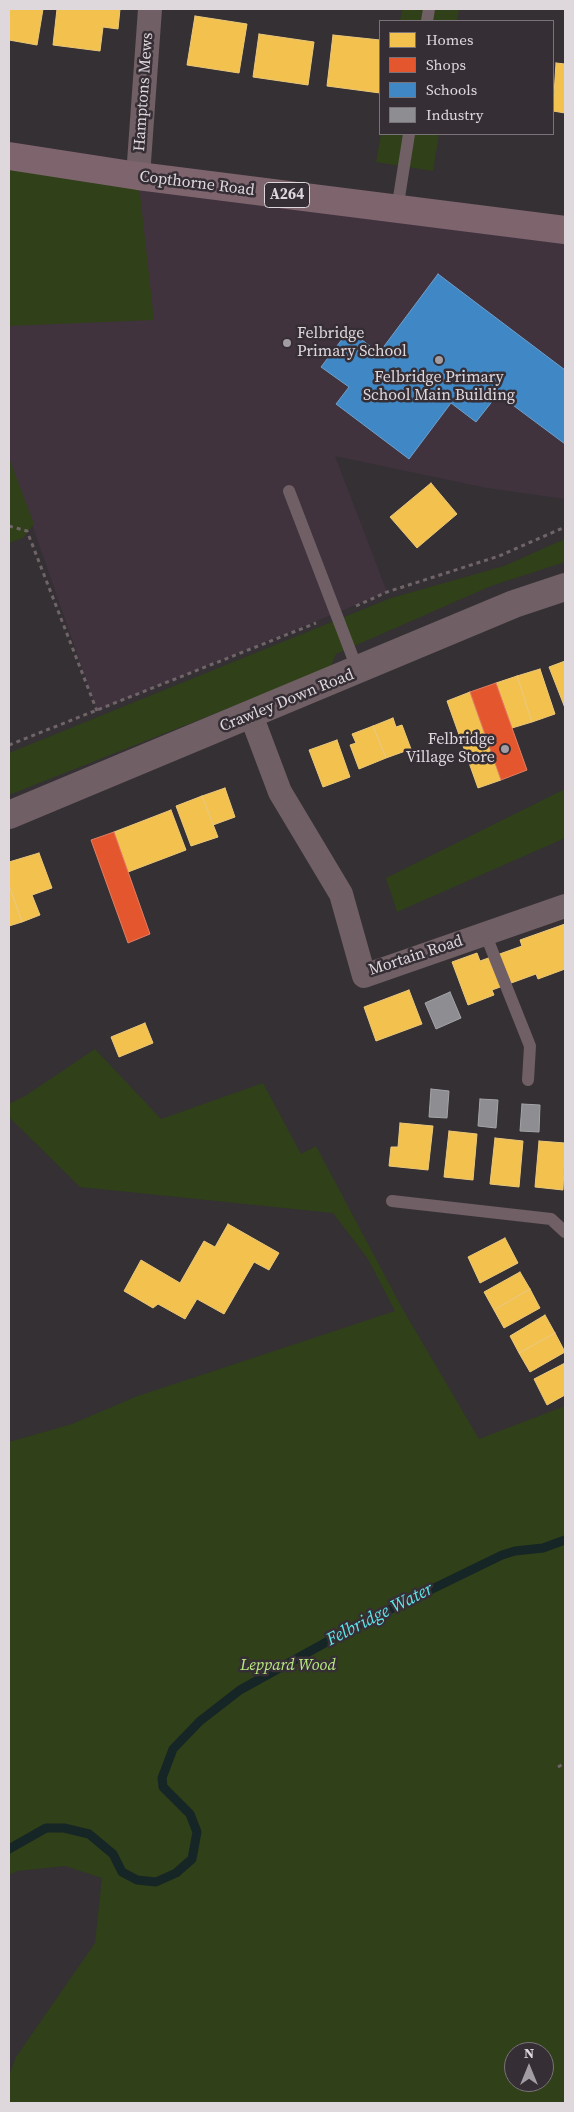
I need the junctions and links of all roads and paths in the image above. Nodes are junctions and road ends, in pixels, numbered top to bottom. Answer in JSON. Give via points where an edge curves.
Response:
{"nodes":[{"id":1,"x":150,"y":9,"type":"edge"},
{"id":2,"x":409,"y":135,"type":"edge"},
{"id":3,"x":9,"y":156,"type":"edge"},
{"id":4,"x":138,"y":176,"type":"junction"},
{"id":5,"x":397,"y":210,"type":"junction"},
{"id":6,"x":565,"y":230,"type":"edge"},
{"id":7,"x":289,"y":491,"type":"dead end"},
{"id":8,"x":9,"y":526,"type":"edge"},
{"id":9,"x":565,"y":527,"type":"edge"},
{"id":10,"x":565,"y":587,"type":"edge"},
{"id":11,"x":335,"y":615,"type":"junction"},
{"id":12,"x":358,"y":671,"type":"junction"},
{"id":13,"x":97,"y":711,"type":"junction"},
{"id":14,"x":250,"y":715,"type":"junction"},
{"id":15,"x":9,"y":745,"type":"edge"},
{"id":16,"x":9,"y":815,"type":"edge"},
{"id":17,"x":565,"y":906,"type":"edge"},
{"id":18,"x":485,"y":933,"type":"junction"},
{"id":19,"x":528,"y":1080,"type":"dead end"},
{"id":20,"x":392,"y":1201,"type":"dead end"},
{"id":21,"x":565,"y":1232,"type":"edge"},
{"id":22,"x":565,"y":1764,"type":"edge"},
{"id":23,"x":558,"y":1766,"type":"dead end"}],
"edges":[{"from":1,"to":4,"type":"street","name":"Hamptons Mews"},
{"from":2,"to":5,"type":"lane"},
{"from":3,"to":4,"type":"highway","name":"Copthorne Road","number":"A264"},
{"from":4,"to":5,"type":"highway","name":"Copthorne Road","number":"A264"},
{"from":5,"to":6,"type":"highway","name":"Copthorne Road","number":"A264"},
{"from":7,"to":11,"type":"lane"},
{"from":8,"to":13,"type":"path","via":[[27,530]]},
{"from":9,"to":11,"type":"path","via":[[499,556],[387,592]]},
{"from":10,"to":12,"type":"street","name":"Crawley Down Road","via":[[514,604]]},
{"from":11,"to":12,"type":"lane"},
{"from":11,"to":13,"type":"path"},
{"from":12,"to":14,"type":"street","name":"Crawley Down Road"},
{"from":13,"to":15,"type":"path"},
{"from":14,"to":16,"type":"street","name":"Crawley Down Road"},
{"from":14,"to":18,"type":"street","name":"Mortain Road","via":[[280,792],[340,894],[364,976]]},
{"from":17,"to":18,"type":"street","name":"Mortain Road"},
{"from":18,"to":19,"type":"lane","via":[[530,1046]]},
{"from":20,"to":21,"type":"lane","via":[[551,1218]]},
{"from":22,"to":23,"type":"path"}]}
